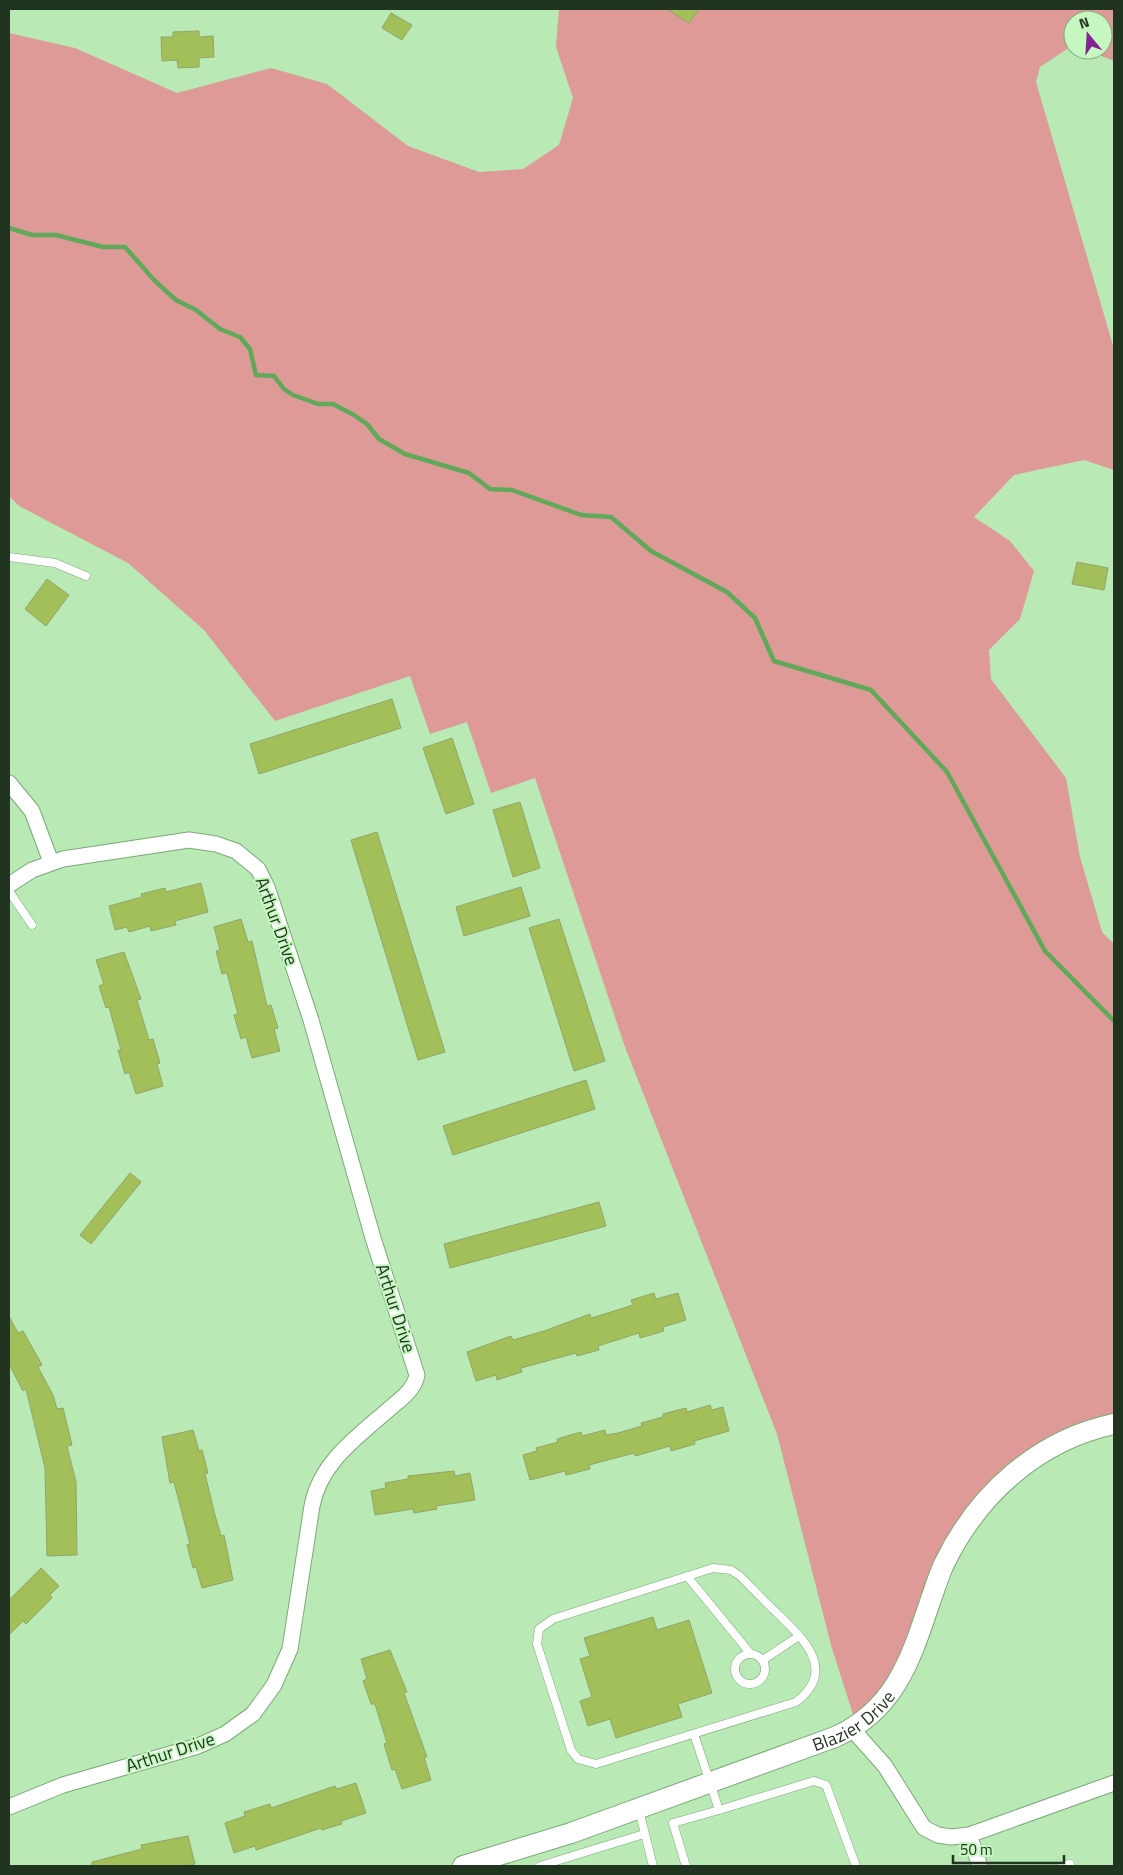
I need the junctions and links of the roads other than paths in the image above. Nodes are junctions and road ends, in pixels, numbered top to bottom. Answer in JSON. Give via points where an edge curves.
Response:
{"nodes":[{"id":1,"x":9,"y":557,"type":"edge"},
{"id":2,"x":86,"y":576,"type":"dead end"},
{"id":3,"x":9,"y":783,"type":"edge"},
{"id":4,"x":51,"y":862,"type":"junction"},
{"id":5,"x":9,"y":885,"type":"edge"},
{"id":6,"x":9,"y":891,"type":"edge"},
{"id":7,"x":32,"y":925,"type":"dead end"},
{"id":8,"x":1114,"y":1424,"type":"edge"},
{"id":9,"x":687,"y":1576,"type":"junction"},
{"id":10,"x":799,"y":1636,"type":"junction"},
{"id":11,"x":750,"y":1653,"type":"junction"},
{"id":12,"x":763,"y":1660,"type":"junction"},
{"id":13,"x":853,"y":1730,"type":"junction"},
{"id":14,"x":694,"y":1734,"type":"junction"},
{"id":15,"x":710,"y":1782,"type":"junction"},
{"id":16,"x":1114,"y":1783,"type":"edge"},
{"id":17,"x":9,"y":1807,"type":"edge"},
{"id":18,"x":638,"y":1807,"type":"junction"},
{"id":19,"x":719,"y":1810,"type":"junction"},
{"id":20,"x":644,"y":1834,"type":"junction"},
{"id":21,"x":970,"y":1835,"type":"junction"},
{"id":22,"x":473,"y":1865,"type":"edge"},
{"id":23,"x":540,"y":1866,"type":"edge"},
{"id":24,"x":654,"y":1866,"type":"edge"},
{"id":25,"x":686,"y":1866,"type":"edge"},
{"id":26,"x":856,"y":1866,"type":"edge"},
{"id":27,"x":980,"y":1866,"type":"edge"}],
"edges":[{"from":1,"to":2,"type":"lane","via":[[55,562]]},
{"from":3,"to":4,"type":"street","via":[[32,811]]},
{"from":4,"to":5,"type":"street","name":"Arthur Drive"},
{"from":4,"to":17,"type":"street","name":"Arthur Drive","via":[[189,840],[227,847],[258,869],[267,887],[311,1020],[373,1238],[417,1375],[408,1392],[329,1466],[318,1483],[290,1649],[274,1685],[253,1714],[225,1734],[198,1746],[63,1785]]},
{"from":6,"to":7,"type":"lane"},
{"from":8,"to":13,"type":"street","name":"Blazier Drive","via":[[1071,1437],[1034,1457],[1008,1477],[978,1509],[944,1564],[905,1670],[878,1709]]},
{"from":9,"to":10,"type":"lane","via":[[713,1568],[731,1570]]},
{"from":9,"to":11,"type":"lane"},
{"from":9,"to":14,"type":"lane","via":[[553,1619],[538,1629],[536,1636],[571,1750],[578,1759],[596,1764]]},
{"from":10,"to":12,"type":"lane"},
{"from":10,"to":14,"type":"lane","via":[[815,1662],[816,1672],[806,1695],[796,1702]]},
{"from":11,"to":12,"type":"lane"},
{"from":11,"to":12,"type":"lane","via":[[740,1656],[735,1664],[736,1674],[742,1682],[752,1684],[761,1680],[766,1670]]},
{"from":13,"to":15,"type":"street","name":"Blazier Drive"},
{"from":13,"to":21,"type":"street","via":[[884,1766],[924,1828],[951,1837]]},
{"from":14,"to":15,"type":"lane"},
{"from":15,"to":18,"type":"street","name":"Blazier Drive"},
{"from":15,"to":19,"type":"lane"},
{"from":16,"to":21,"type":"street"},
{"from":18,"to":20,"type":"lane"},
{"from":18,"to":22,"type":"street","name":"Blazier Drive","via":[[566,1835]]},
{"from":19,"to":25,"type":"lane","via":[[673,1823]]},
{"from":19,"to":26,"type":"lane","via":[[814,1781],[826,1785]]},
{"from":20,"to":23,"type":"lane"},
{"from":20,"to":24,"type":"lane"},
{"from":21,"to":27,"type":"street"}]}
